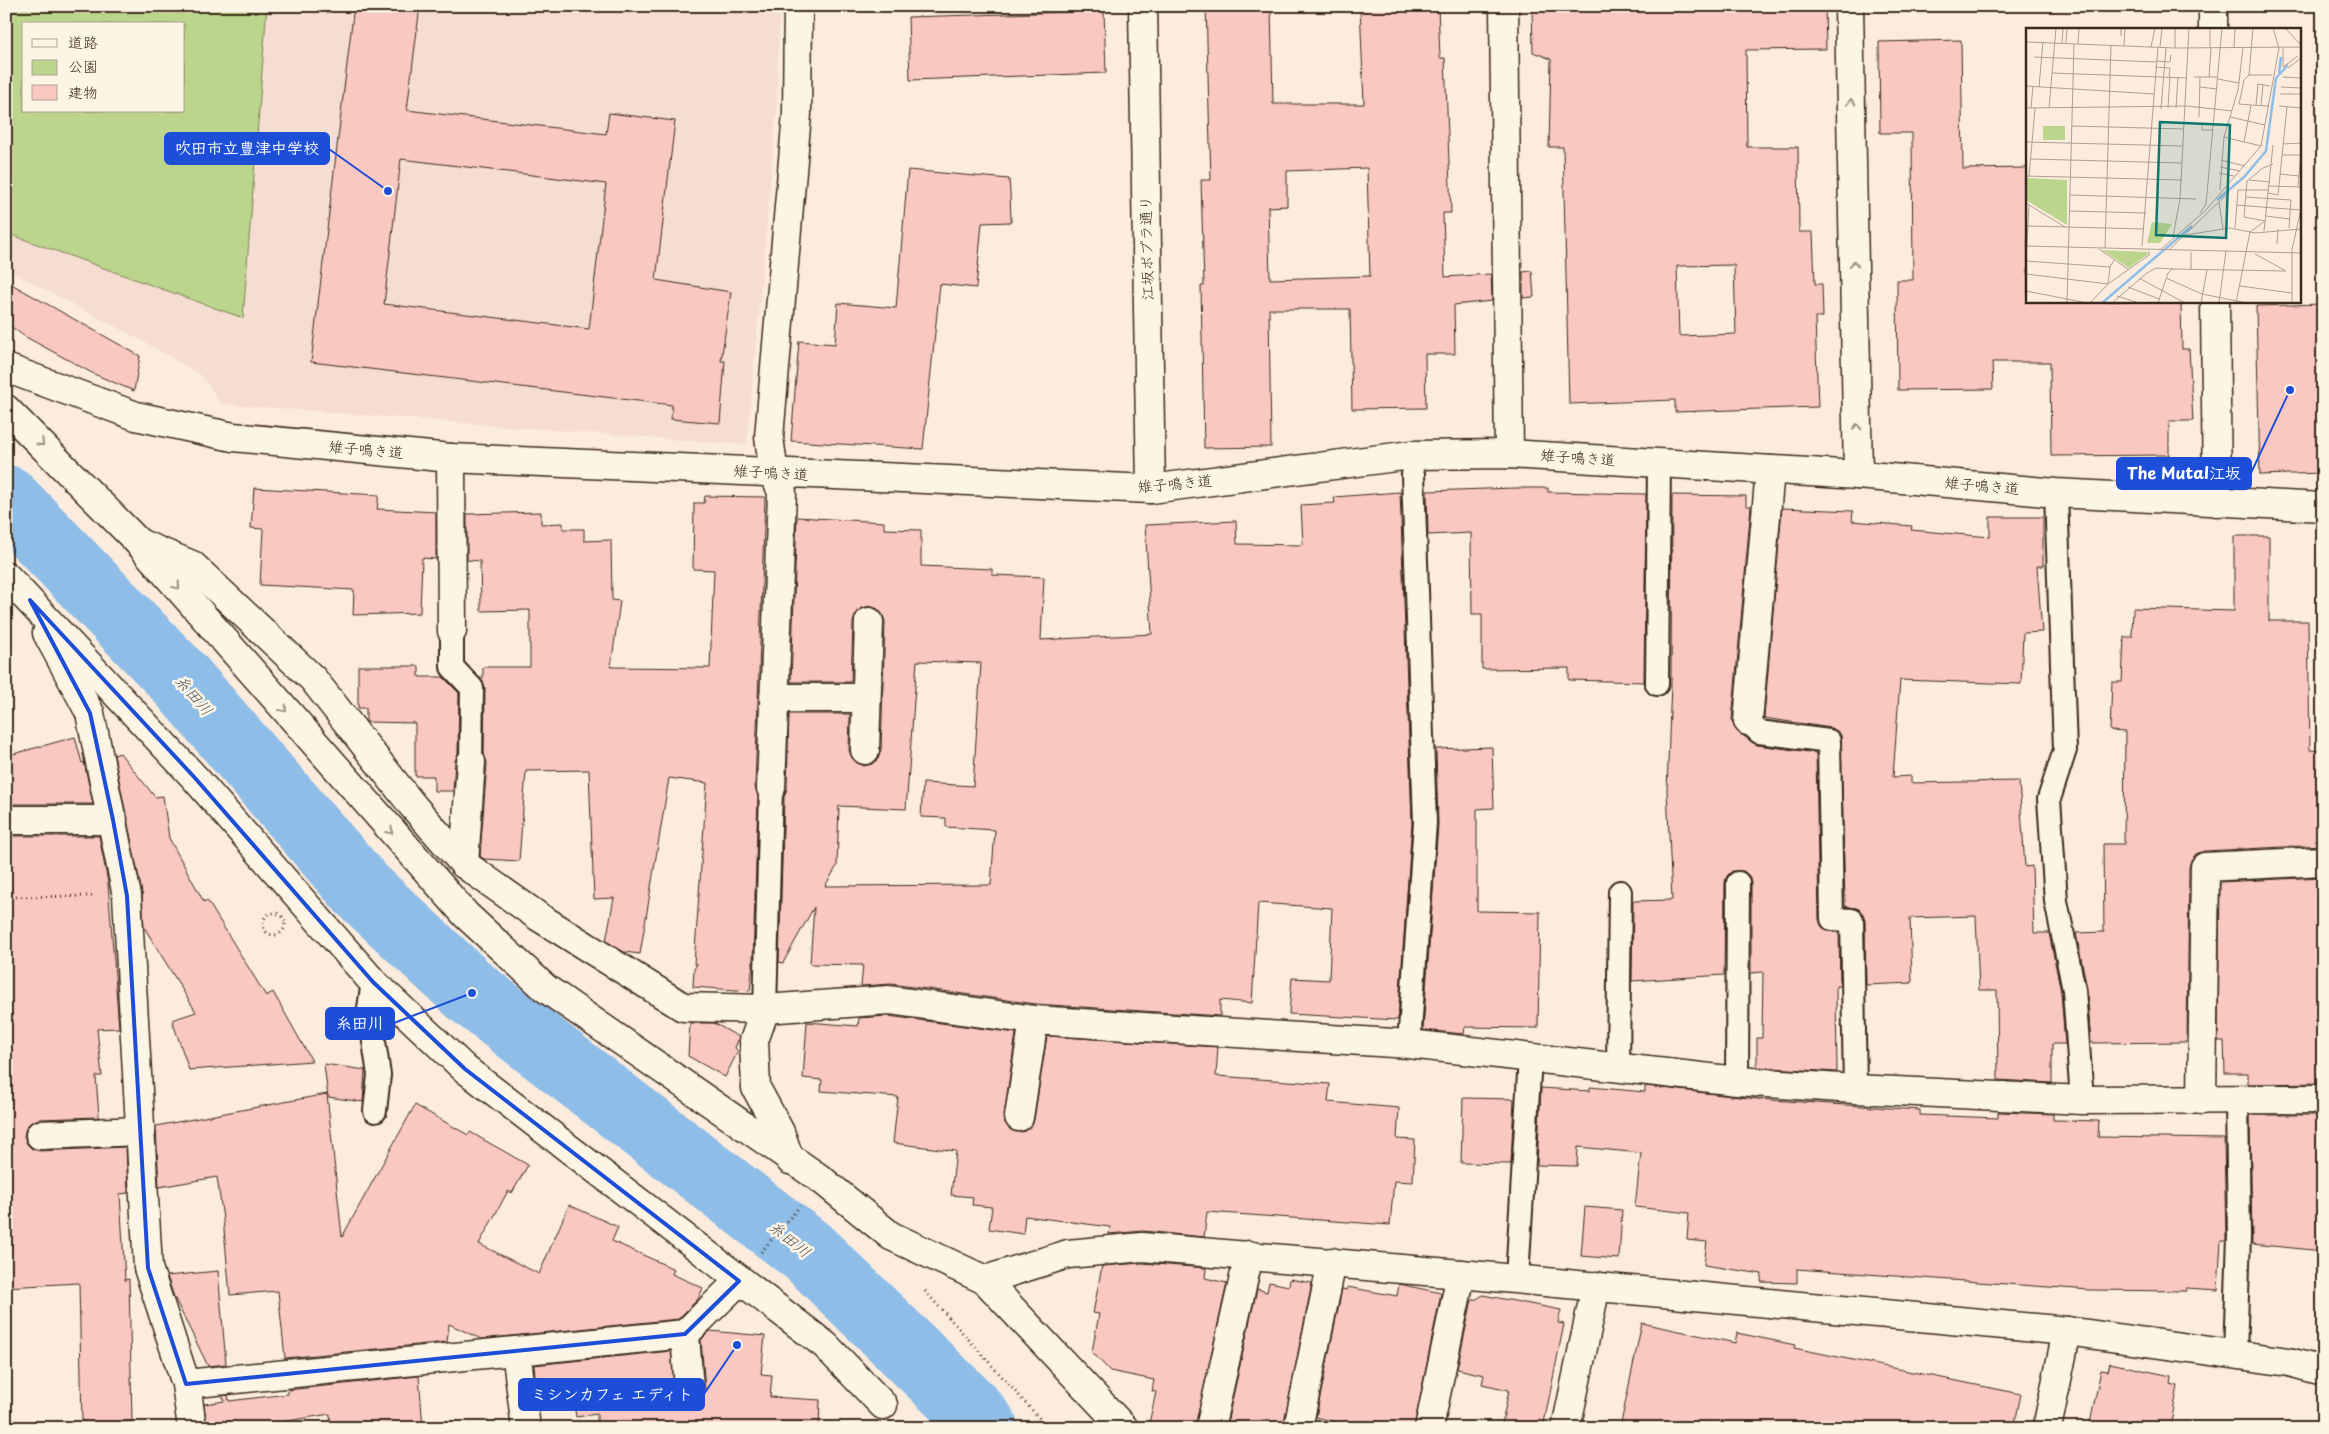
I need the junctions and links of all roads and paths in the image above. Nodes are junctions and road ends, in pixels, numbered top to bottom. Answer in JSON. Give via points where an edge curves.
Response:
{"nodes":[{"id":1,"x":798,"y":6,"type":"edge"},
{"id":2,"x":1143,"y":6,"type":"edge"},
{"id":3,"x":1504,"y":6,"type":"edge"},
{"id":4,"x":1849,"y":6,"type":"edge"},
{"id":5,"x":2212,"y":6,"type":"edge"},
{"id":6,"x":2213,"y":28,"type":"edge"},
{"id":7,"x":2215,"y":302,"type":"edge"},
{"id":8,"x":6,"y":368,"type":"edge"},
{"id":9,"x":6,"y":409,"type":"edge"},
{"id":10,"x":1509,"y":454,"type":"junction"},
{"id":11,"x":451,"y":458,"type":"junction"},
{"id":12,"x":1659,"y":463,"type":"junction"},
{"id":13,"x":1770,"y":470,"type":"junction"},
{"id":14,"x":774,"y":474,"type":"junction"},
{"id":15,"x":1413,"y":474,"type":"dead end"},
{"id":16,"x":1858,"y":475,"type":"junction"},
{"id":17,"x":1150,"y":489,"type":"junction"},
{"id":18,"x":2056,"y":493,"type":"junction"},
{"id":19,"x":2217,"y":502,"type":"junction"},
{"id":20,"x":2323,"y":507,"type":"edge"},
{"id":21,"x":140,"y":543,"type":"junction"},
{"id":22,"x":6,"y":576,"type":"edge"},
{"id":23,"x":30,"y":600,"type":"junction"},
{"id":24,"x":869,"y":622,"type":"dead end"},
{"id":25,"x":452,"y":631,"type":"joint"},
{"id":26,"x":1657,"y":684,"type":"dead end"},
{"id":27,"x":774,"y":698,"type":"junction"},
{"id":28,"x":866,"y":698,"type":"junction"},
{"id":29,"x":1748,"y":721,"type":"joint"},
{"id":30,"x":865,"y":750,"type":"dead end"},
{"id":31,"x":471,"y":762,"type":"joint"},
{"id":32,"x":771,"y":788,"type":"joint"},
{"id":33,"x":6,"y":820,"type":"edge"},
{"id":34,"x":113,"y":820,"type":"junction"},
{"id":35,"x":2323,"y":861,"type":"edge"},
{"id":36,"x":464,"y":864,"type":"junction"},
{"id":37,"x":1738,"y":883,"type":"dead end"},
{"id":38,"x":1620,"y":892,"type":"dead end"},
{"id":39,"x":127,"y":896,"type":"junction"},
{"id":40,"x":6,"y":897,"type":"edge"},
{"id":41,"x":276,"y":912,"type":"joint"},
{"id":42,"x":374,"y":982,"type":"junction"},
{"id":43,"x":765,"y":1009,"type":"junction"},
{"id":44,"x":1034,"y":1020,"type":"junction"},
{"id":45,"x":1409,"y":1044,"type":"junction"},
{"id":46,"x":1530,"y":1057,"type":"junction"},
{"id":47,"x":1618,"y":1068,"type":"junction"},
{"id":48,"x":1737,"y":1081,"type":"junction"},
{"id":49,"x":1854,"y":1089,"type":"junction"},
{"id":50,"x":2323,"y":1099,"type":"edge"},
{"id":51,"x":2082,"y":1100,"type":"junction"},
{"id":52,"x":2202,"y":1100,"type":"junction"},
{"id":53,"x":2237,"y":1101,"type":"junction"},
{"id":54,"x":375,"y":1110,"type":"dead end"},
{"id":55,"x":1019,"y":1116,"type":"dead end"},
{"id":56,"x":140,"y":1131,"type":"junction"},
{"id":57,"x":40,"y":1135,"type":"dead end"},
{"id":58,"x":790,"y":1160,"type":"junction"},
{"id":59,"x":822,"y":1180,"type":"junction"},
{"id":60,"x":760,"y":1254,"type":"dead end"},
{"id":61,"x":1249,"y":1255,"type":"junction"},
{"id":62,"x":1332,"y":1262,"type":"junction"},
{"id":63,"x":1461,"y":1274,"type":"junction"},
{"id":64,"x":1517,"y":1279,"type":"junction"},
{"id":65,"x":985,"y":1280,"type":"junction"},
{"id":66,"x":739,"y":1281,"type":"junction"},
{"id":67,"x":1596,"y":1286,"type":"junction"},
{"id":68,"x":924,"y":1290,"type":"dead end"},
{"id":69,"x":2067,"y":1331,"type":"junction"},
{"id":70,"x":686,"y":1334,"type":"junction"},
{"id":71,"x":516,"y":1351,"type":"junction"},
{"id":72,"x":2234,"y":1354,"type":"junction"},
{"id":73,"x":2323,"y":1371,"type":"edge"},
{"id":74,"x":186,"y":1384,"type":"junction"},
{"id":75,"x":689,"y":1390,"type":"dead end"},
{"id":76,"x":883,"y":1405,"type":"dead end"},
{"id":77,"x":192,"y":1428,"type":"edge"},
{"id":78,"x":526,"y":1428,"type":"edge"},
{"id":79,"x":1048,"y":1428,"type":"edge"},
{"id":80,"x":1124,"y":1428,"type":"edge"},
{"id":81,"x":1210,"y":1428,"type":"edge"},
{"id":82,"x":1298,"y":1428,"type":"edge"},
{"id":83,"x":1429,"y":1428,"type":"edge"},
{"id":84,"x":1566,"y":1428,"type":"edge"},
{"id":85,"x":2047,"y":1428,"type":"edge"}],
"edges":[{"from":1,"to":14,"type":"street","via":[[797,114],[769,437]]},
{"from":2,"to":17,"type":"street","name":"江坂ポプラ通り"},
{"from":3,"to":10,"type":"street"},
{"from":16,"to":4,"type":"street","one_way":true},
{"from":5,"to":6,"type":"street"},
{"from":7,"to":19,"type":"street"},
{"from":8,"to":11,"type":"street","name":"雉子鳴き道","via":[[136,416],[232,437]]},
{"from":9,"to":21,"type":"street","one_way":true},
{"from":10,"to":12,"type":"street","name":"雉子鳴き道"},
{"from":10,"to":17,"type":"street","name":"雉子鳴き道","via":[[1411,455]]},
{"from":11,"to":14,"type":"street","name":"雉子鳴き道"},
{"from":11,"to":25,"type":"street"},
{"from":12,"to":13,"type":"street","name":"雉子鳴き道"},
{"from":12,"to":26,"type":"lane"},
{"from":13,"to":16,"type":"street","name":"雉子鳴き道"},
{"from":13,"to":29,"type":"street"},
{"from":14,"to":17,"type":"street","name":"雉子鳴き道"},
{"from":14,"to":27,"type":"street","via":[[782,492]]},
{"from":15,"to":45,"type":"lane","via":[[1425,823]]},
{"from":16,"to":18,"type":"street","name":"雉子鳴き道"},
{"from":18,"to":19,"type":"street","name":"雉子鳴き道"},
{"from":18,"to":51,"type":"lane","via":[[2065,750],[2049,799],[2056,901],[2074,990]]},
{"from":19,"to":20,"type":"street","name":"雉子鳴き道"},
{"from":21,"to":36,"type":"street","via":[[192,565],[313,679],[412,806]]},
{"from":21,"to":58,"type":"street","one_way":true,"via":[[466,916],[545,988]]},
{"from":22,"to":23,"type":"street"},
{"from":23,"to":34,"type":"street","via":[[90,713]]},
{"from":23,"to":42,"type":"street","via":[[195,778]]},
{"from":24,"to":28,"type":"street"},
{"from":25,"to":31,"type":"lane","via":[[452,666],[472,688]]},
{"from":27,"to":28,"type":"street"},
{"from":27,"to":32,"type":"street"},
{"from":28,"to":30,"type":"street"},
{"from":29,"to":49,"type":"lane","via":[[1759,732],[1828,741],[1832,919],[1852,920]]},
{"from":31,"to":36,"type":"street"},
{"from":32,"to":43,"type":"lane"},
{"from":33,"to":34,"type":"street"},
{"from":34,"to":39,"type":"street"},
{"from":35,"to":52,"type":"street","via":[[2205,867]]},
{"from":36,"to":43,"type":"street","via":[[539,917],[683,1008]]},
{"from":37,"to":48,"type":"lane"},
{"from":38,"to":47,"type":"lane"},
{"from":39,"to":40,"type":"path"},
{"from":39,"to":56,"type":"street"},
{"from":41,"to":41,"type":"path","via":[[269,914],[263,922],[264,931],[273,936],[281,934],[286,925]]},
{"from":42,"to":54,"type":"lane","via":[[369,1008],[379,1075]]},
{"from":42,"to":66,"type":"street","via":[[465,1069]]},
{"from":43,"to":44,"type":"street","via":[[889,1000]]},
{"from":43,"to":58,"type":"street","via":[[754,1041],[756,1088],[780,1132]]},
{"from":44,"to":45,"type":"street"},
{"from":44,"to":55,"type":"street"},
{"from":45,"to":46,"type":"street"},
{"from":46,"to":47,"type":"street"},
{"from":46,"to":64,"type":"lane"},
{"from":47,"to":48,"type":"street"},
{"from":48,"to":49,"type":"street"},
{"from":49,"to":51,"type":"street"},
{"from":50,"to":53,"type":"street"},
{"from":51,"to":52,"type":"street"},
{"from":52,"to":53,"type":"street"},
{"from":53,"to":72,"type":"lane","via":[[2239,1236]]},
{"from":56,"to":57,"type":"street"},
{"from":56,"to":74,"type":"street","via":[[148,1268]]},
{"from":58,"to":59,"type":"street"},
{"from":59,"to":60,"type":"path"},
{"from":59,"to":65,"type":"street","via":[[891,1236]]},
{"from":61,"to":62,"type":"street"},
{"from":61,"to":65,"type":"street","via":[[1142,1247],[1105,1250],[1068,1254]]},
{"from":61,"to":81,"type":"street"},
{"from":62,"to":63,"type":"street"},
{"from":62,"to":82,"type":"street"},
{"from":63,"to":64,"type":"street"},
{"from":63,"to":83,"type":"street"},
{"from":64,"to":67,"type":"street"},
{"from":65,"to":80,"type":"street"},
{"from":66,"to":70,"type":"street"},
{"from":66,"to":76,"type":"street","via":[[825,1345]]},
{"from":67,"to":69,"type":"street"},
{"from":67,"to":84,"type":"street"},
{"from":68,"to":79,"type":"path"},
{"from":69,"to":72,"type":"street"},
{"from":69,"to":85,"type":"street"},
{"from":70,"to":71,"type":"street"},
{"from":70,"to":75,"type":"street"},
{"from":71,"to":74,"type":"street"},
{"from":71,"to":78,"type":"street"},
{"from":72,"to":73,"type":"street"},
{"from":74,"to":77,"type":"street"}]}
